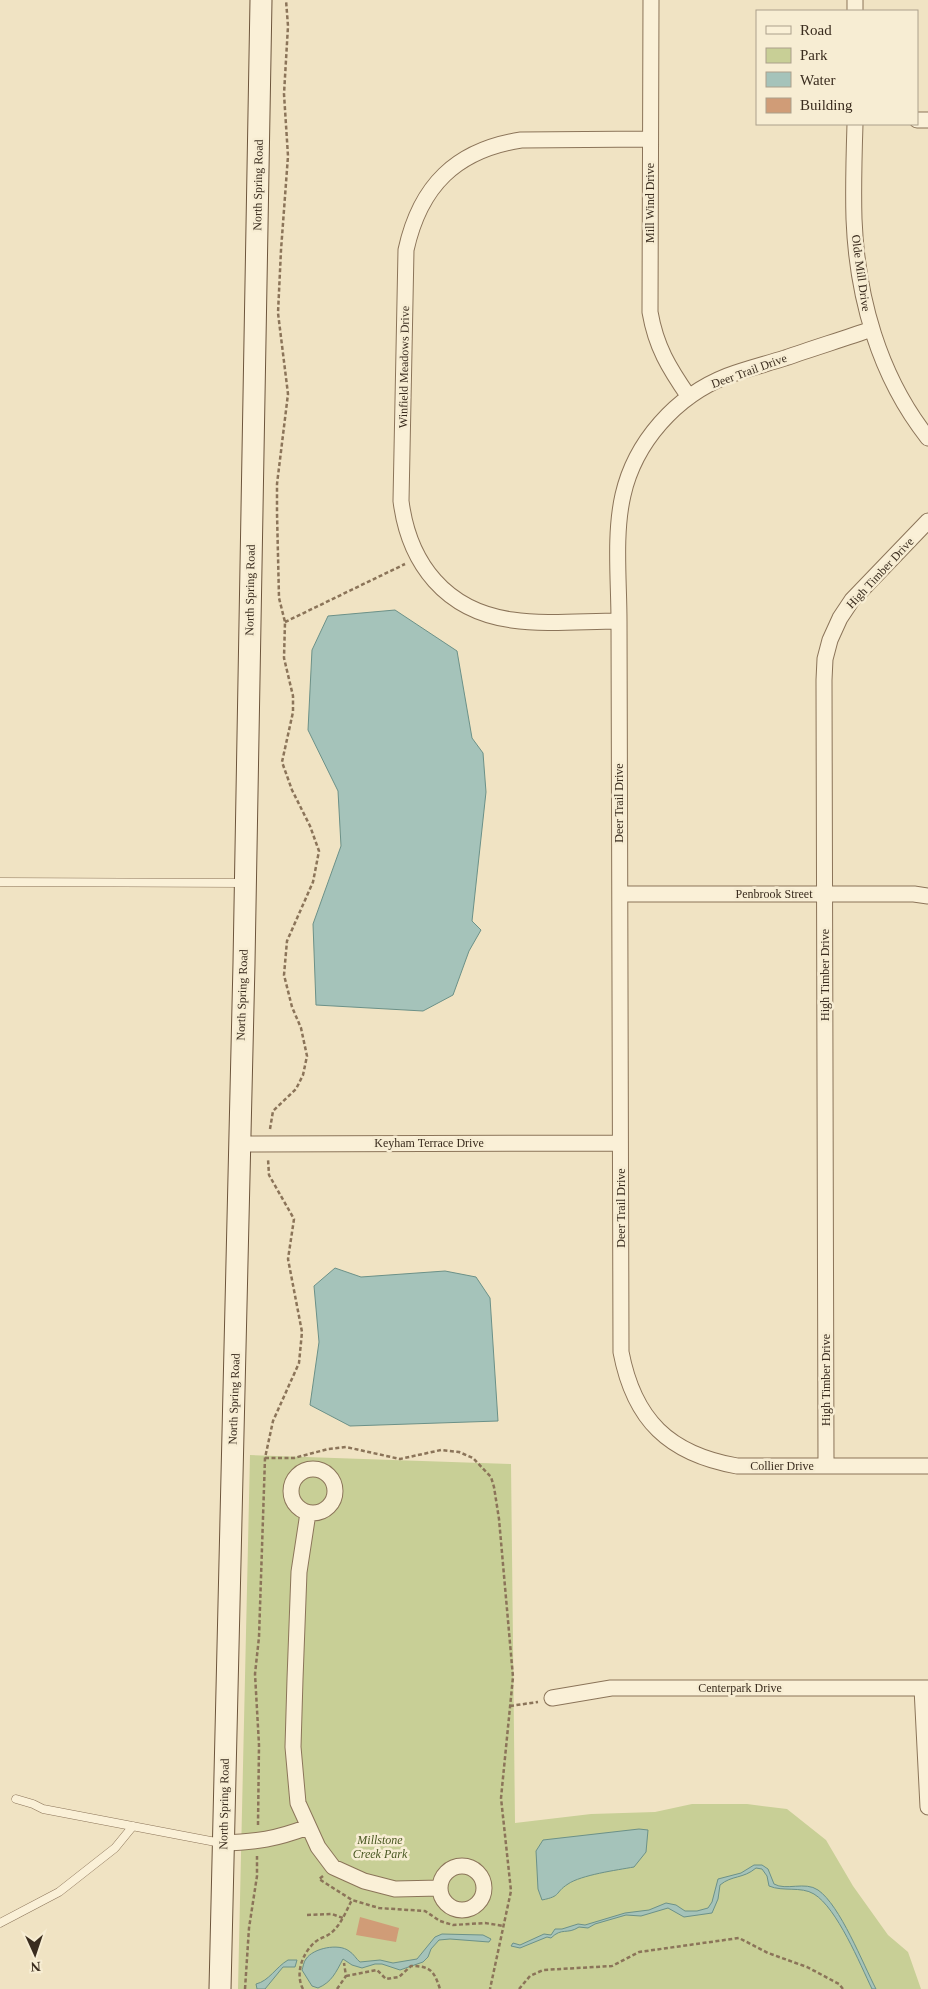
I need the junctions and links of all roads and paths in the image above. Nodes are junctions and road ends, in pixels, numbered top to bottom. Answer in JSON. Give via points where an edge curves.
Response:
{"nodes":[{"id":1,"x":261,"y":0,"type":"edge"},
{"id":2,"x":286,"y":0,"type":"edge"},
{"id":3,"x":650,"y":0,"type":"edge"},
{"id":4,"x":855,"y":125,"type":"edge"},
{"id":5,"x":650,"y":139,"type":"junction"},
{"id":6,"x":872,"y":329,"type":"junction"},
{"id":7,"x":689,"y":397,"type":"junction"},
{"id":8,"x":928,"y":438,"type":"edge"},
{"id":9,"x":928,"y":521,"type":"edge"},
{"id":10,"x":416,"y":554,"type":"junction"},
{"id":11,"x":619,"y":621,"type":"junction"},
{"id":12,"x":284,"y":622,"type":"junction"},
{"id":13,"x":0,"y":882,"type":"edge"},
{"id":14,"x":244,"y":883,"type":"junction"},
{"id":15,"x":620,"y":894,"type":"junction"},
{"id":16,"x":824,"y":894,"type":"junction"},
{"id":17,"x":928,"y":896,"type":"edge"},
{"id":18,"x":620,"y":1143,"type":"junction"},
{"id":19,"x":238,"y":1144,"type":"junction"},
{"id":20,"x":267,"y":1144,"type":"junction"},
{"id":21,"x":650,"y":1421,"type":"joint"},
{"id":22,"x":264,"y":1458,"type":"junction"},
{"id":23,"x":826,"y":1466,"type":"junction"},
{"id":24,"x":928,"y":1466,"type":"edge"},
{"id":25,"x":308,"y":1513,"type":"dead end"},
{"id":26,"x":925,"y":1688,"type":"edge"},
{"id":27,"x":552,"y":1698,"type":"joint"},
{"id":28,"x":510,"y":1706,"type":"junction"},
{"id":29,"x":16,"y":1799,"type":"dead end"},
{"id":30,"x":928,"y":1807,"type":"edge"},
{"id":31,"x":133,"y":1826,"type":"junction"},
{"id":32,"x":308,"y":1827,"type":"junction"},
{"id":33,"x":258,"y":1842,"type":"junction"},
{"id":34,"x":223,"y":1843,"type":"junction"},
{"id":35,"x":333,"y":1866,"type":"junction"},
{"id":36,"x":440,"y":1888,"type":"dead end"},
{"id":37,"x":352,"y":1900,"type":"junction"},
{"id":38,"x":307,"y":1915,"type":"dead end"},
{"id":39,"x":343,"y":1918,"type":"junction"},
{"id":40,"x":0,"y":1923,"type":"edge"},
{"id":41,"x":504,"y":1926,"type":"junction"},
{"id":42,"x":344,"y":1963,"type":"dead end"},
{"id":43,"x":346,"y":1976,"type":"junction"},
{"id":44,"x":220,"y":1989,"type":"edge"},
{"id":45,"x":245,"y":1989,"type":"edge"},
{"id":46,"x":303,"y":1989,"type":"edge"},
{"id":47,"x":336,"y":1989,"type":"edge"},
{"id":48,"x":440,"y":1989,"type":"edge"},
{"id":49,"x":490,"y":1989,"type":"edge"},
{"id":50,"x":518,"y":1989,"type":"edge"},
{"id":51,"x":842,"y":1989,"type":"edge"}],
"edges":[{"from":1,"to":14,"type":"main road","name":"North Spring Road"},
{"from":2,"to":12,"type":"path","via":[[288,26],[284,94],[288,156],[278,314],[288,394],[277,484],[279,598]]},
{"from":3,"to":5,"type":"street","name":"Mill Wind Drive"},
{"from":4,"to":6,"type":"street","name":"Olde Mill Drive","via":[[857,254]]},
{"from":5,"to":7,"type":"street","name":"Mill Wind Drive","via":[[650,312],[661,352]]},
{"from":5,"to":10,"type":"street","name":"Winfield Meadows Drive","via":[[501,143],[463,159],[431,189],[419,208],[406,250],[401,501],[404,523]]},
{"from":6,"to":7,"type":"street","name":"Deer Trail Drive","via":[[726,377]]},
{"from":6,"to":8,"type":"street","name":"Olde Mill Drive","via":[[894,385]]},
{"from":7,"to":11,"type":"street","name":"Deer Trail Drive","via":[[655,429],[642,449],[623,495],[619,521]]},
{"from":9,"to":16,"type":"street","name":"High Timber Drive","via":[[852,600],[830,640],[824,680]]},
{"from":10,"to":11,"type":"street","name":"Winfield Meadows Drive","via":[[436,582],[452,596],[491,616],[512,620]]},
{"from":10,"to":12,"type":"path","via":[[403,565]]},
{"from":11,"to":15,"type":"street","name":"Deer Trail Drive"},
{"from":12,"to":20,"type":"path","via":[[284,658],[293,704],[282,762],[318,850],[313,882],[287,941],[284,975],[307,1056],[296,1089],[272,1111]]},
{"from":13,"to":14,"type":"lane"},
{"from":14,"to":19,"type":"main road","name":"North Spring Road"},
{"from":15,"to":16,"type":"street","name":"Penbrook Street"},
{"from":15,"to":18,"type":"street","name":"Deer Trail Drive"},
{"from":16,"to":17,"type":"street","name":"Penbrook Street"},
{"from":16,"to":23,"type":"street","name":"High Timber Drive"},
{"from":18,"to":20,"type":"street","name":"Keyham Terrace Drive"},
{"from":18,"to":21,"type":"street","name":"Deer Trail Drive","via":[[621,1352],[634,1397]]},
{"from":19,"to":20,"type":"street","name":"Keyham Terrace Drive"},
{"from":19,"to":34,"type":"main road","name":"North Spring Road"},
{"from":20,"to":22,"type":"path","via":[[269,1175],[294,1219],[288,1259],[302,1332],[299,1363],[272,1421]]},
{"from":21,"to":23,"type":"street","name":"Collier Drive","via":[[676,1444],[713,1462],[737,1466]]},
{"from":22,"to":28,"type":"path","via":[[294,1458],[346,1447],[400,1459],[441,1450],[473,1458],[494,1487],[513,1677]]},
{"from":22,"to":33,"type":"path","via":[[255,1674],[259,1745]]},
{"from":23,"to":24,"type":"street","name":"Collier Drive"},
{"from":25,"to":32,"type":"street","via":[[299,1572],[293,1747],[298,1803]]},
{"from":26,"to":27,"type":"street","name":"Centerpark Drive","via":[[611,1688]]},
{"from":26,"to":30,"type":"street"},
{"from":27,"to":28,"type":"path"},
{"from":28,"to":41,"type":"path","via":[[501,1798],[511,1891]]},
{"from":29,"to":31,"type":"lane","via":[[43,1810]]},
{"from":31,"to":34,"type":"lane"},
{"from":31,"to":40,"type":"lane","via":[[116,1848],[58,1892]]},
{"from":32,"to":33,"type":"street"},
{"from":32,"to":35,"type":"street"},
{"from":33,"to":34,"type":"street"},
{"from":33,"to":45,"type":"path"},
{"from":34,"to":44,"type":"main road","name":"North Spring Road"},
{"from":35,"to":36,"type":"street","via":[[364,1881],[395,1889]]},
{"from":35,"to":37,"type":"path","via":[[319,1879]]},
{"from":37,"to":39,"type":"path"},
{"from":37,"to":41,"type":"path","via":[[379,1908],[425,1911],[453,1925],[485,1922]]},
{"from":38,"to":39,"type":"path","via":[[332,1914]]},
{"from":39,"to":46,"type":"path","via":[[331,1933],[315,1942],[304,1955],[300,1973]]},
{"from":41,"to":49,"type":"path"},
{"from":42,"to":43,"type":"path"},
{"from":43,"to":47,"type":"path"},
{"from":43,"to":48,"type":"path","via":[[377,1970],[386,1979],[399,1977],[411,1966],[425,1966],[434,1973]]},
{"from":50,"to":51,"type":"path","via":[[530,1976],[543,1970],[612,1966],[639,1952],[739,1938],[807,1967],[839,1984]]}]}
